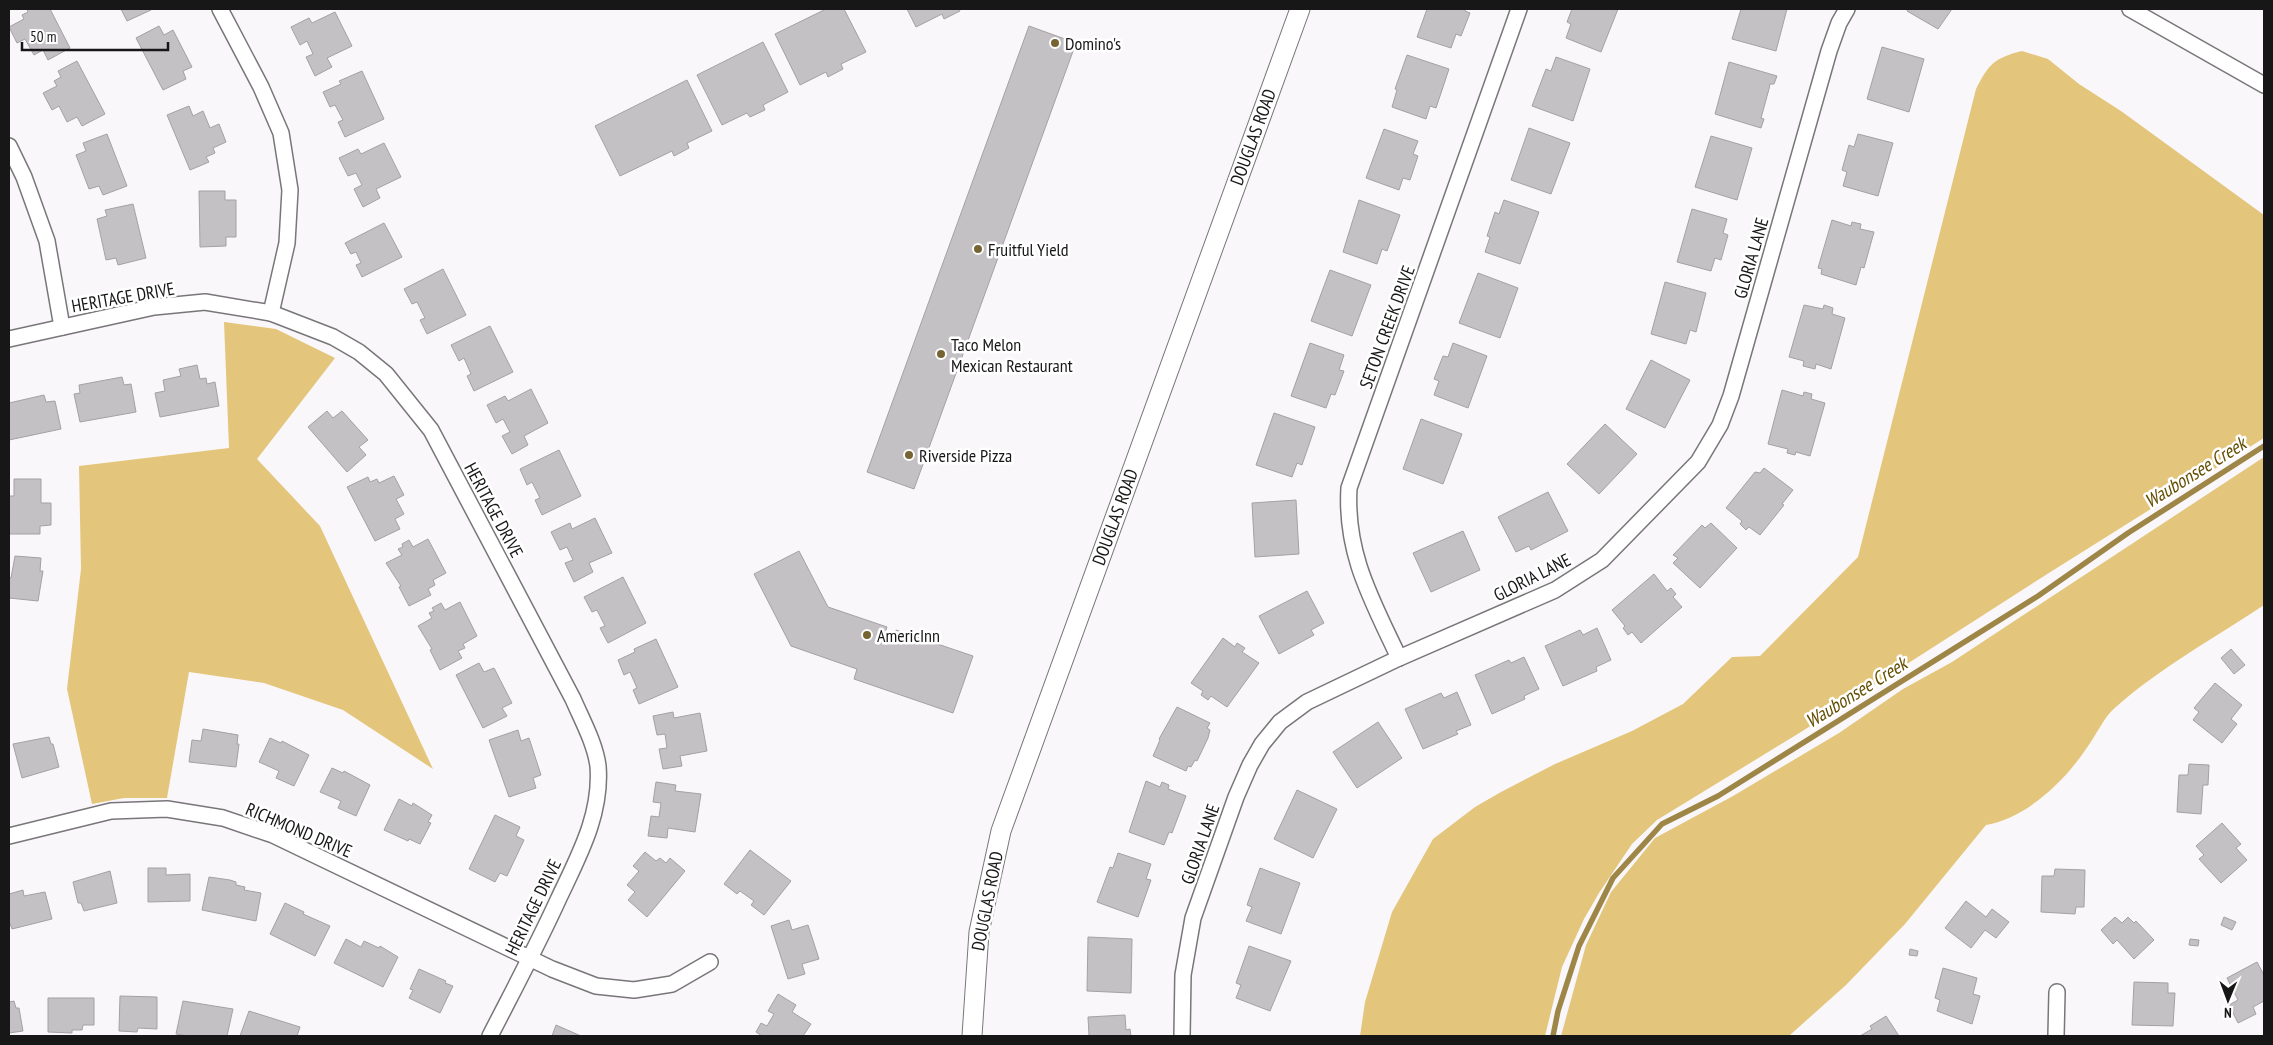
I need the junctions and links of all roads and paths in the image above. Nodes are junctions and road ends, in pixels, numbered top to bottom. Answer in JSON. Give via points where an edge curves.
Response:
{"nodes":[{"id":1,"x":220,"y":9,"type":"edge"},
{"id":2,"x":1300,"y":9,"type":"edge"},
{"id":3,"x":1519,"y":9,"type":"edge"},
{"id":4,"x":1847,"y":9,"type":"edge"},
{"id":5,"x":2130,"y":9,"type":"edge"},
{"id":6,"x":2264,"y":85,"type":"edge"},
{"id":7,"x":9,"y":146,"type":"edge"},
{"id":8,"x":271,"y":313,"type":"junction"},
{"id":9,"x":62,"y":327,"type":"junction"},
{"id":10,"x":9,"y":339,"type":"edge"},
{"id":11,"x":1399,"y":658,"type":"junction"},
{"id":12,"x":9,"y":836,"type":"edge"},
{"id":13,"x":530,"y":958,"type":"junction"},
{"id":14,"x":710,"y":962,"type":"dead end"},
{"id":15,"x":2057,"y":992,"type":"dead end"},
{"id":16,"x":490,"y":1036,"type":"edge"},
{"id":17,"x":972,"y":1036,"type":"edge"},
{"id":18,"x":1182,"y":1036,"type":"edge"},
{"id":19,"x":2056,"y":1036,"type":"edge"}],
"edges":[{"from":1,"to":8,"type":"street","via":[[282,133],[290,190],[287,243]]},
{"from":2,"to":17,"type":"street","name":"DOUGLAS ROAD","via":[[1001,831],[978,932]]},
{"from":3,"to":11,"type":"street","name":"SETON CREEK DRIVE","via":[[1349,488],[1348,520],[1358,568]]},
{"from":4,"to":11,"type":"street","name":"GLORIA LANE","via":[[1829,52],[1731,396],[1720,425],[1698,462],[1602,560],[1555,590]]},
{"from":5,"to":6,"type":"street"},
{"from":7,"to":9,"type":"street","via":[[47,241]]},
{"from":8,"to":9,"type":"street","name":"HERITAGE DRIVE","via":[[205,302],[154,307]]},
{"from":8,"to":13,"type":"street","name":"HERITAGE DRIVE","via":[[333,337],[372,361],[431,430],[573,699],[592,743],[598,765],[596,810],[582,849]]},
{"from":9,"to":10,"type":"street","name":"HERITAGE DRIVE"},
{"from":11,"to":18,"type":"street","name":"GLORIA LANE","via":[[1306,702],[1280,722],[1262,744],[1236,797],[1193,918],[1183,975]]},
{"from":12,"to":13,"type":"street","name":"RICHMOND DRIVE","via":[[111,811],[167,809],[223,818],[273,835]]},
{"from":13,"to":14,"type":"street","name":"RICHMOND DRIVE","via":[[596,986],[634,990],[672,984]]},
{"from":13,"to":16,"type":"street","name":"HERITAGE DRIVE"},
{"from":15,"to":19,"type":"street"}]}
